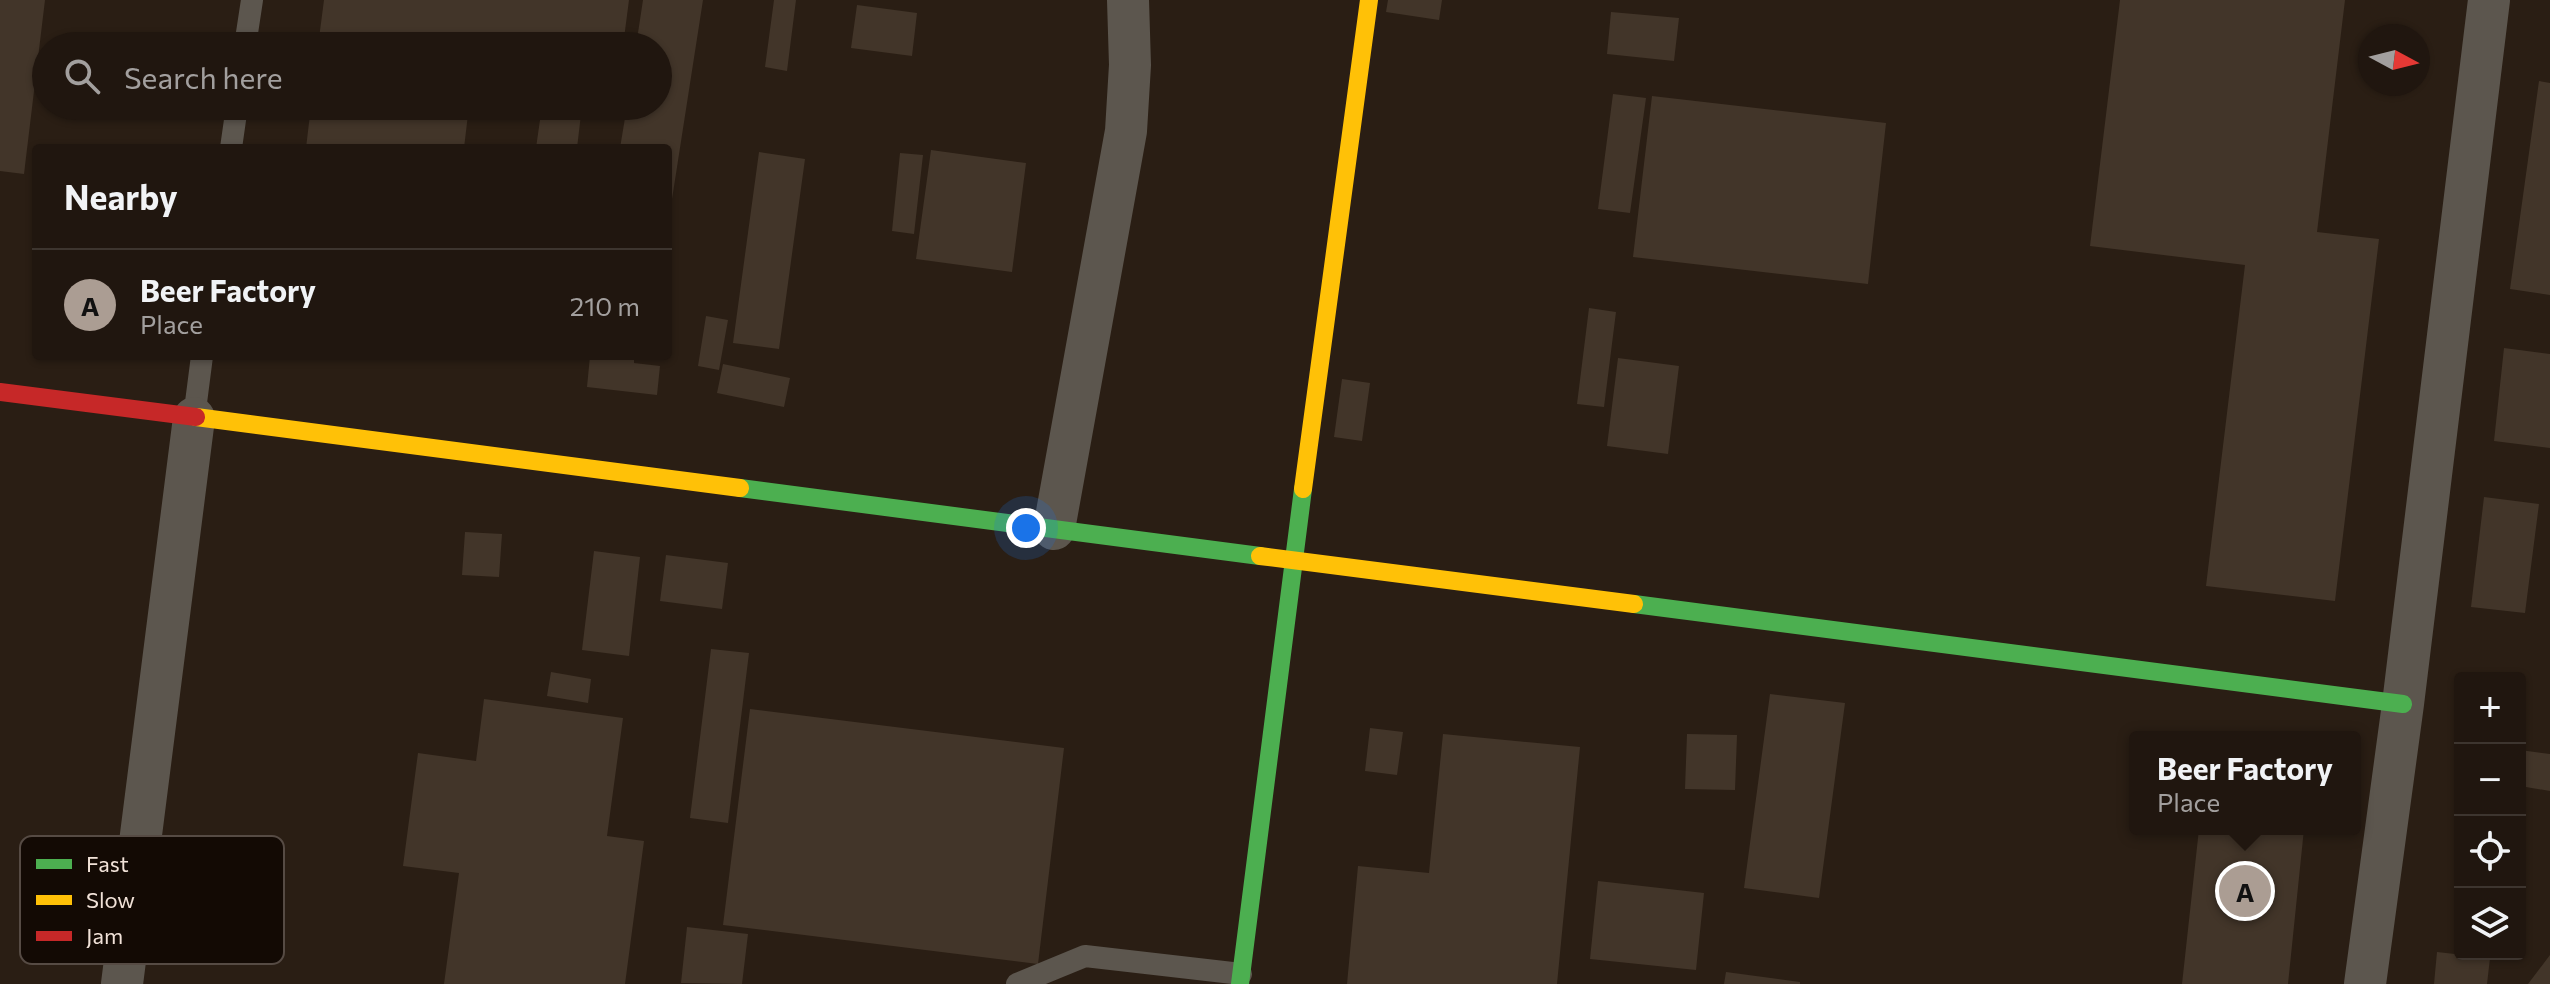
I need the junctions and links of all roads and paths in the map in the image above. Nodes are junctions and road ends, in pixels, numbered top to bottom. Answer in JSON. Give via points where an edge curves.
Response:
{"nodes":[{"id":1,"x":252,"y":0,"type":"edge"},
{"id":2,"x":1128,"y":0,"type":"edge"},
{"id":3,"x":1369,"y":0,"type":"edge"},
{"id":4,"x":2489,"y":0,"type":"edge"},
{"id":5,"x":247,"y":32,"type":"edge"},
{"id":6,"x":235,"y":120,"type":"edge"},
{"id":7,"x":232,"y":144,"type":"edge"},
{"id":8,"x":201,"y":360,"type":"edge"},
{"id":9,"x":0,"y":392,"type":"edge"},
{"id":10,"x":194,"y":418,"type":"junction"},
{"id":11,"x":1054,"y":529,"type":"junction"},
{"id":12,"x":1293,"y":560,"type":"junction"},
{"id":13,"x":2403,"y":704,"type":"junction"},
{"id":14,"x":141,"y":836,"type":"edge"},
{"id":15,"x":125,"y":964,"type":"edge"},
{"id":16,"x":1240,"y":979,"type":"edge"},
{"id":17,"x":122,"y":984,"type":"edge"},
{"id":18,"x":1017,"y":984,"type":"edge"},
{"id":19,"x":2365,"y":984,"type":"edge"}],
"edges":[{"from":1,"to":5,"type":"lane"},
{"from":2,"to":11,"type":"street","via":[[1126,131]]},
{"from":3,"to":12,"type":"street"},
{"from":4,"to":13,"type":"street"},
{"from":6,"to":7,"type":"lane"},
{"from":8,"to":10,"type":"lane"},
{"from":9,"to":10,"type":"street"},
{"from":10,"to":11,"type":"street"},
{"from":10,"to":14,"type":"street"},
{"from":11,"to":12,"type":"street"},
{"from":12,"to":13,"type":"street"},
{"from":12,"to":16,"type":"street"},
{"from":13,"to":19,"type":"street"},
{"from":15,"to":17,"type":"street"},
{"from":16,"to":18,"type":"lane","via":[[1085,956]]}]}
